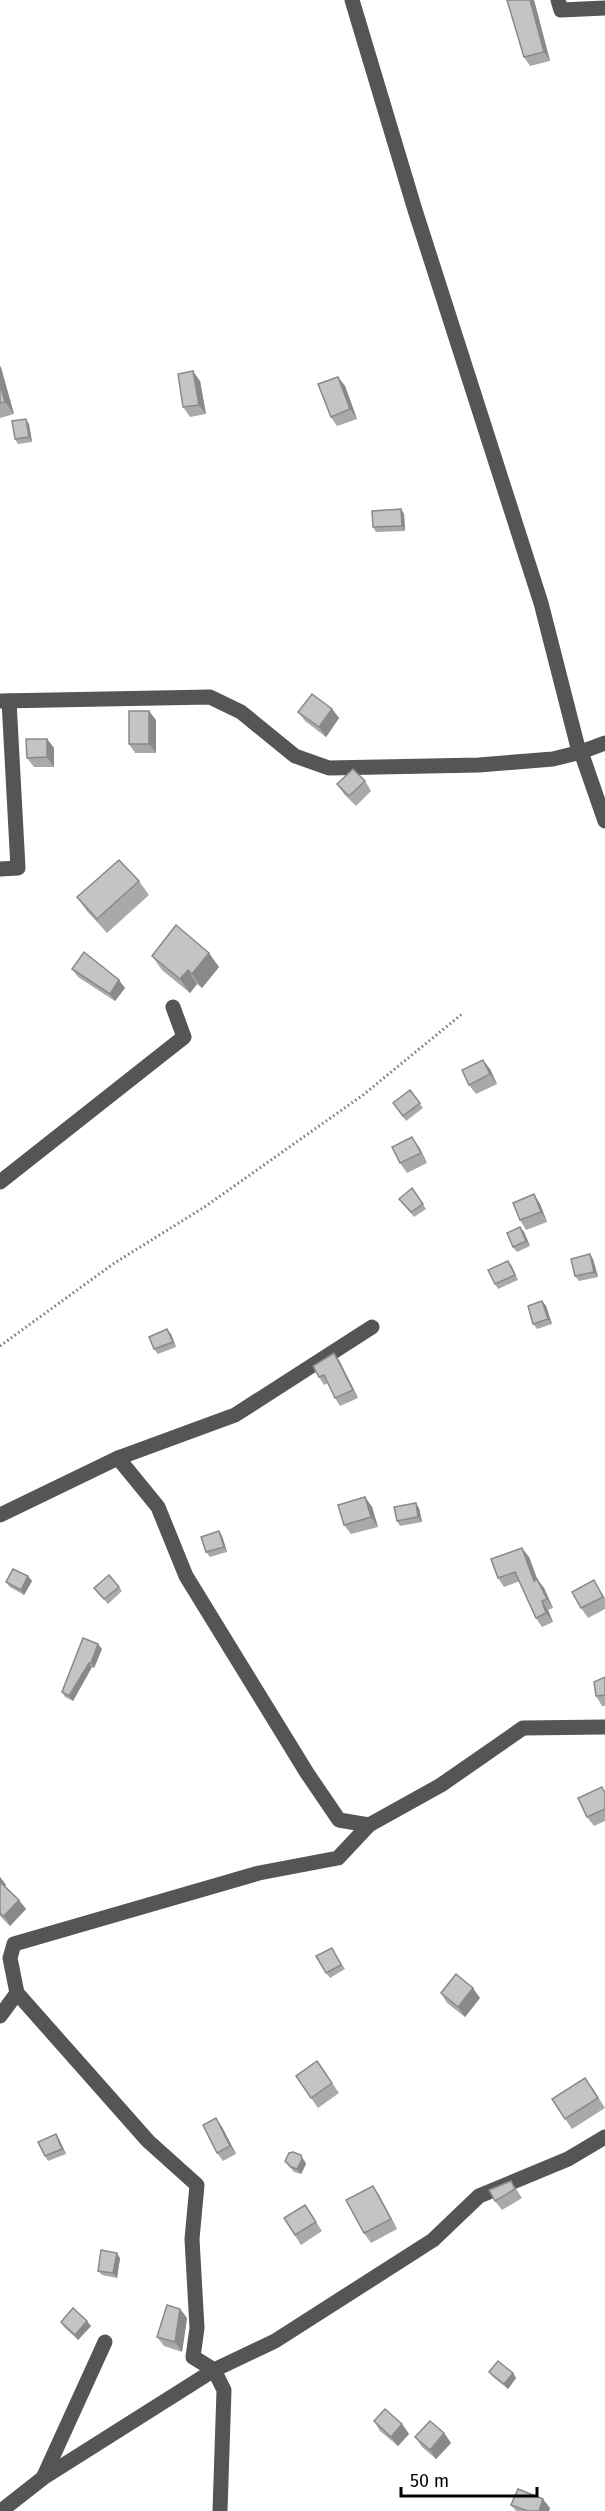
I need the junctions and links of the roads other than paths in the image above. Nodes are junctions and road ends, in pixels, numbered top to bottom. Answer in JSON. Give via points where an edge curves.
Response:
{"nodes":[{"id":1,"x":352,"y":0,"type":"edge"},
{"id":2,"x":558,"y":0,"type":"edge"},
{"id":3,"x":605,"y":8,"type":"edge"},
{"id":4,"x":4,"y":701,"type":"edge"},
{"id":5,"x":605,"y":743,"type":"edge"},
{"id":6,"x":581,"y":752,"type":"junction"},
{"id":7,"x":605,"y":821,"type":"edge"},
{"id":8,"x":0,"y":869,"type":"edge"},
{"id":9,"x":173,"y":1007,"type":"dead end"},
{"id":10,"x":0,"y":1182,"type":"edge"},
{"id":11,"x":372,"y":1327,"type":"dead end"},
{"id":12,"x":118,"y":1458,"type":"junction"},
{"id":13,"x":0,"y":1515,"type":"edge"},
{"id":14,"x":605,"y":1727,"type":"edge"},
{"id":15,"x":369,"y":1825,"type":"junction"},
{"id":16,"x":17,"y":1994,"type":"junction"},
{"id":17,"x":0,"y":2016,"type":"edge"},
{"id":18,"x":605,"y":2137,"type":"edge"},
{"id":19,"x":105,"y":2342,"type":"dead end"},
{"id":20,"x":214,"y":2370,"type":"junction"},
{"id":21,"x":43,"y":2478,"type":"junction"},
{"id":22,"x":1,"y":2511,"type":"edge"},
{"id":23,"x":220,"y":2511,"type":"edge"}],
"edges":[{"from":1,"to":6,"type":"street","via":[[541,603]]},
{"from":2,"to":3,"type":"street","via":[[561,10]]},
{"from":4,"to":6,"type":"street","via":[[210,697],[241,712],[296,756],[329,768],[479,765],[553,759]]},
{"from":4,"to":8,"type":"street","via":[[18,868]]},
{"from":5,"to":6,"type":"street"},
{"from":6,"to":7,"type":"street"},
{"from":9,"to":10,"type":"street","via":[[184,1037]]},
{"from":11,"to":12,"type":"street","via":[[235,1415]]},
{"from":12,"to":13,"type":"street"},
{"from":12,"to":15,"type":"street","via":[[158,1508],[186,1576],[339,1820]]},
{"from":14,"to":15,"type":"street","via":[[523,1728],[441,1785]]},
{"from":15,"to":16,"type":"street","via":[[338,1858],[260,1873],[14,1944],[10,1958]]},
{"from":16,"to":17,"type":"street"},
{"from":16,"to":20,"type":"street","via":[[148,2141],[197,2184],[192,2239],[197,2328],[193,2357]]},
{"from":18,"to":20,"type":"street","via":[[568,2159],[479,2196],[415,2252],[275,2341]]},
{"from":19,"to":21,"type":"street"},
{"from":20,"to":21,"type":"street"},
{"from":20,"to":23,"type":"street","via":[[224,2390]]},
{"from":21,"to":22,"type":"street"}]}
